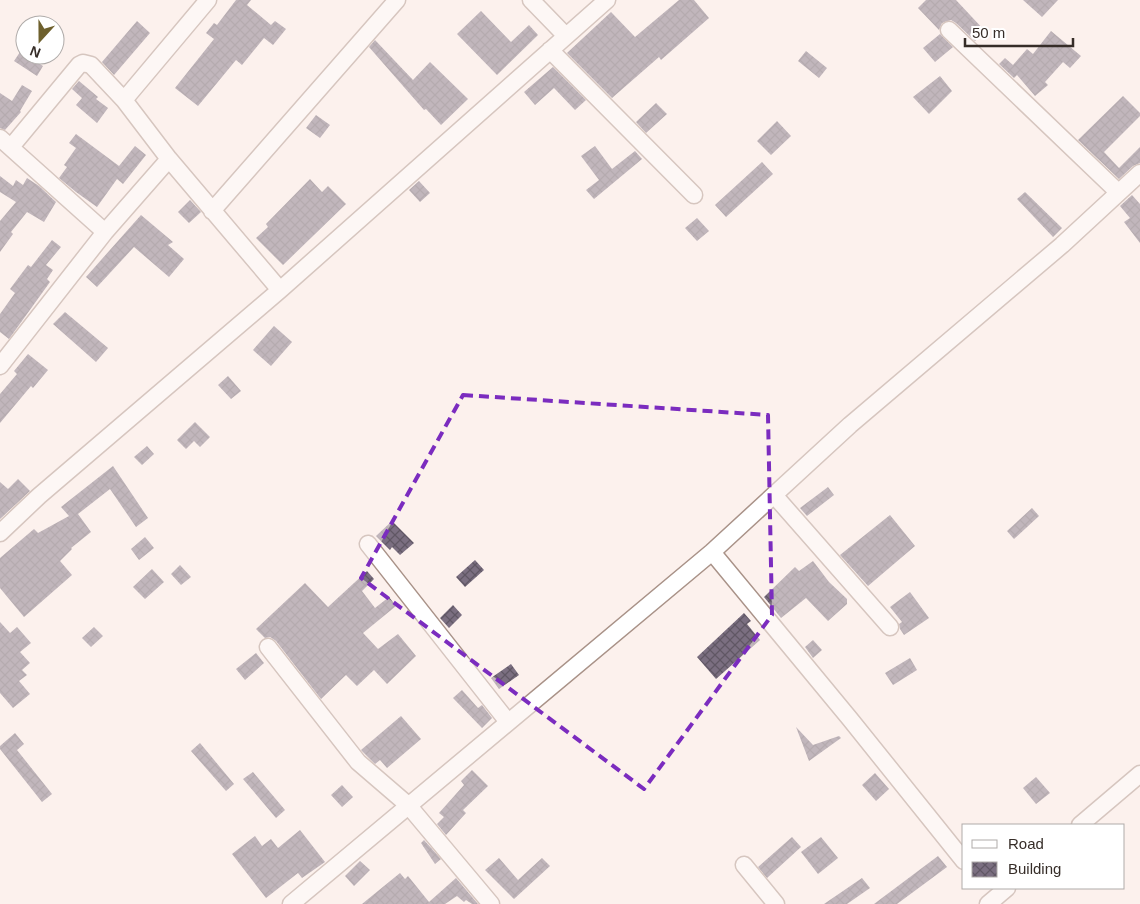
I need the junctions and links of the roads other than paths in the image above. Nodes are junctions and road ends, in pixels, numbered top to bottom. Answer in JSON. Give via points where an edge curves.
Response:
{"nodes":[{"id":1,"x":208,"y":0,"type":"edge"},
{"id":2,"x":397,"y":0,"type":"edge"},
{"id":3,"x":531,"y":0,"type":"edge"},
{"id":4,"x":607,"y":0,"type":"edge"},
{"id":5,"x":949,"y":30,"type":"dead end"},
{"id":6,"x":566,"y":36,"type":"junction"},
{"id":7,"x":550,"y":50,"type":"junction"},
{"id":8,"x":124,"y":100,"type":"junction"},
{"id":9,"x":4,"y":144,"type":"edge"},
{"id":10,"x":169,"y":159,"type":"junction"},
{"id":11,"x":1140,"y":173,"type":"edge"},
{"id":12,"x":1118,"y":192,"type":"junction"},
{"id":13,"x":694,"y":195,"type":"dead end"},
{"id":14,"x":212,"y":212,"type":"junction"},
{"id":15,"x":105,"y":232,"type":"junction"},
{"id":16,"x":280,"y":290,"type":"junction"},
{"id":17,"x":0,"y":366,"type":"edge"},
{"id":18,"x":774,"y":495,"type":"junction"},
{"id":19,"x":0,"y":533,"type":"edge"},
{"id":20,"x":368,"y":544,"type":"dead end"},
{"id":21,"x":712,"y":552,"type":"junction"},
{"id":22,"x":890,"y":627,"type":"dead end"},
{"id":23,"x":268,"y":647,"type":"dead end"},
{"id":24,"x":508,"y":722,"type":"junction"},
{"id":25,"x":1140,"y":774,"type":"edge"},
{"id":26,"x":408,"y":805,"type":"junction"},
{"id":27,"x":1081,"y":824,"type":"edge"},
{"id":28,"x":962,"y":859,"type":"edge"},
{"id":29,"x":744,"y":865,"type":"dead end"},
{"id":30,"x":1006,"y":889,"type":"edge"},
{"id":31,"x":992,"y":899,"type":"edge"},
{"id":32,"x":291,"y":904,"type":"edge"},
{"id":33,"x":490,"y":904,"type":"edge"},
{"id":34,"x":776,"y":904,"type":"edge"}],
"edges":[{"from":1,"to":8,"type":"street"},
{"from":2,"to":14,"type":"street"},
{"from":3,"to":6,"type":"street"},
{"from":4,"to":6,"type":"street"},
{"from":5,"to":12,"type":"street"},
{"from":6,"to":7,"type":"street"},
{"from":7,"to":13,"type":"street"},
{"from":7,"to":16,"type":"street"},
{"from":8,"to":9,"type":"street","via":[[90,65],[81,64]]},
{"from":8,"to":10,"type":"street"},
{"from":9,"to":15,"type":"street"},
{"from":10,"to":14,"type":"street"},
{"from":10,"to":15,"type":"street"},
{"from":11,"to":12,"type":"street"},
{"from":12,"to":18,"type":"street","via":[[1062,245],[850,425]]},
{"from":14,"to":16,"type":"street"},
{"from":15,"to":17,"type":"street"},
{"from":16,"to":19,"type":"street"},
{"from":18,"to":21,"type":"street"},
{"from":18,"to":22,"type":"street"},
{"from":20,"to":24,"type":"street"},
{"from":21,"to":24,"type":"street"},
{"from":21,"to":28,"type":"street"},
{"from":23,"to":26,"type":"street","via":[[358,762]]},
{"from":24,"to":26,"type":"street"},
{"from":25,"to":27,"type":"street"},
{"from":26,"to":32,"type":"street"},
{"from":26,"to":33,"type":"street"},
{"from":29,"to":34,"type":"street"},
{"from":30,"to":31,"type":"street"}]}
